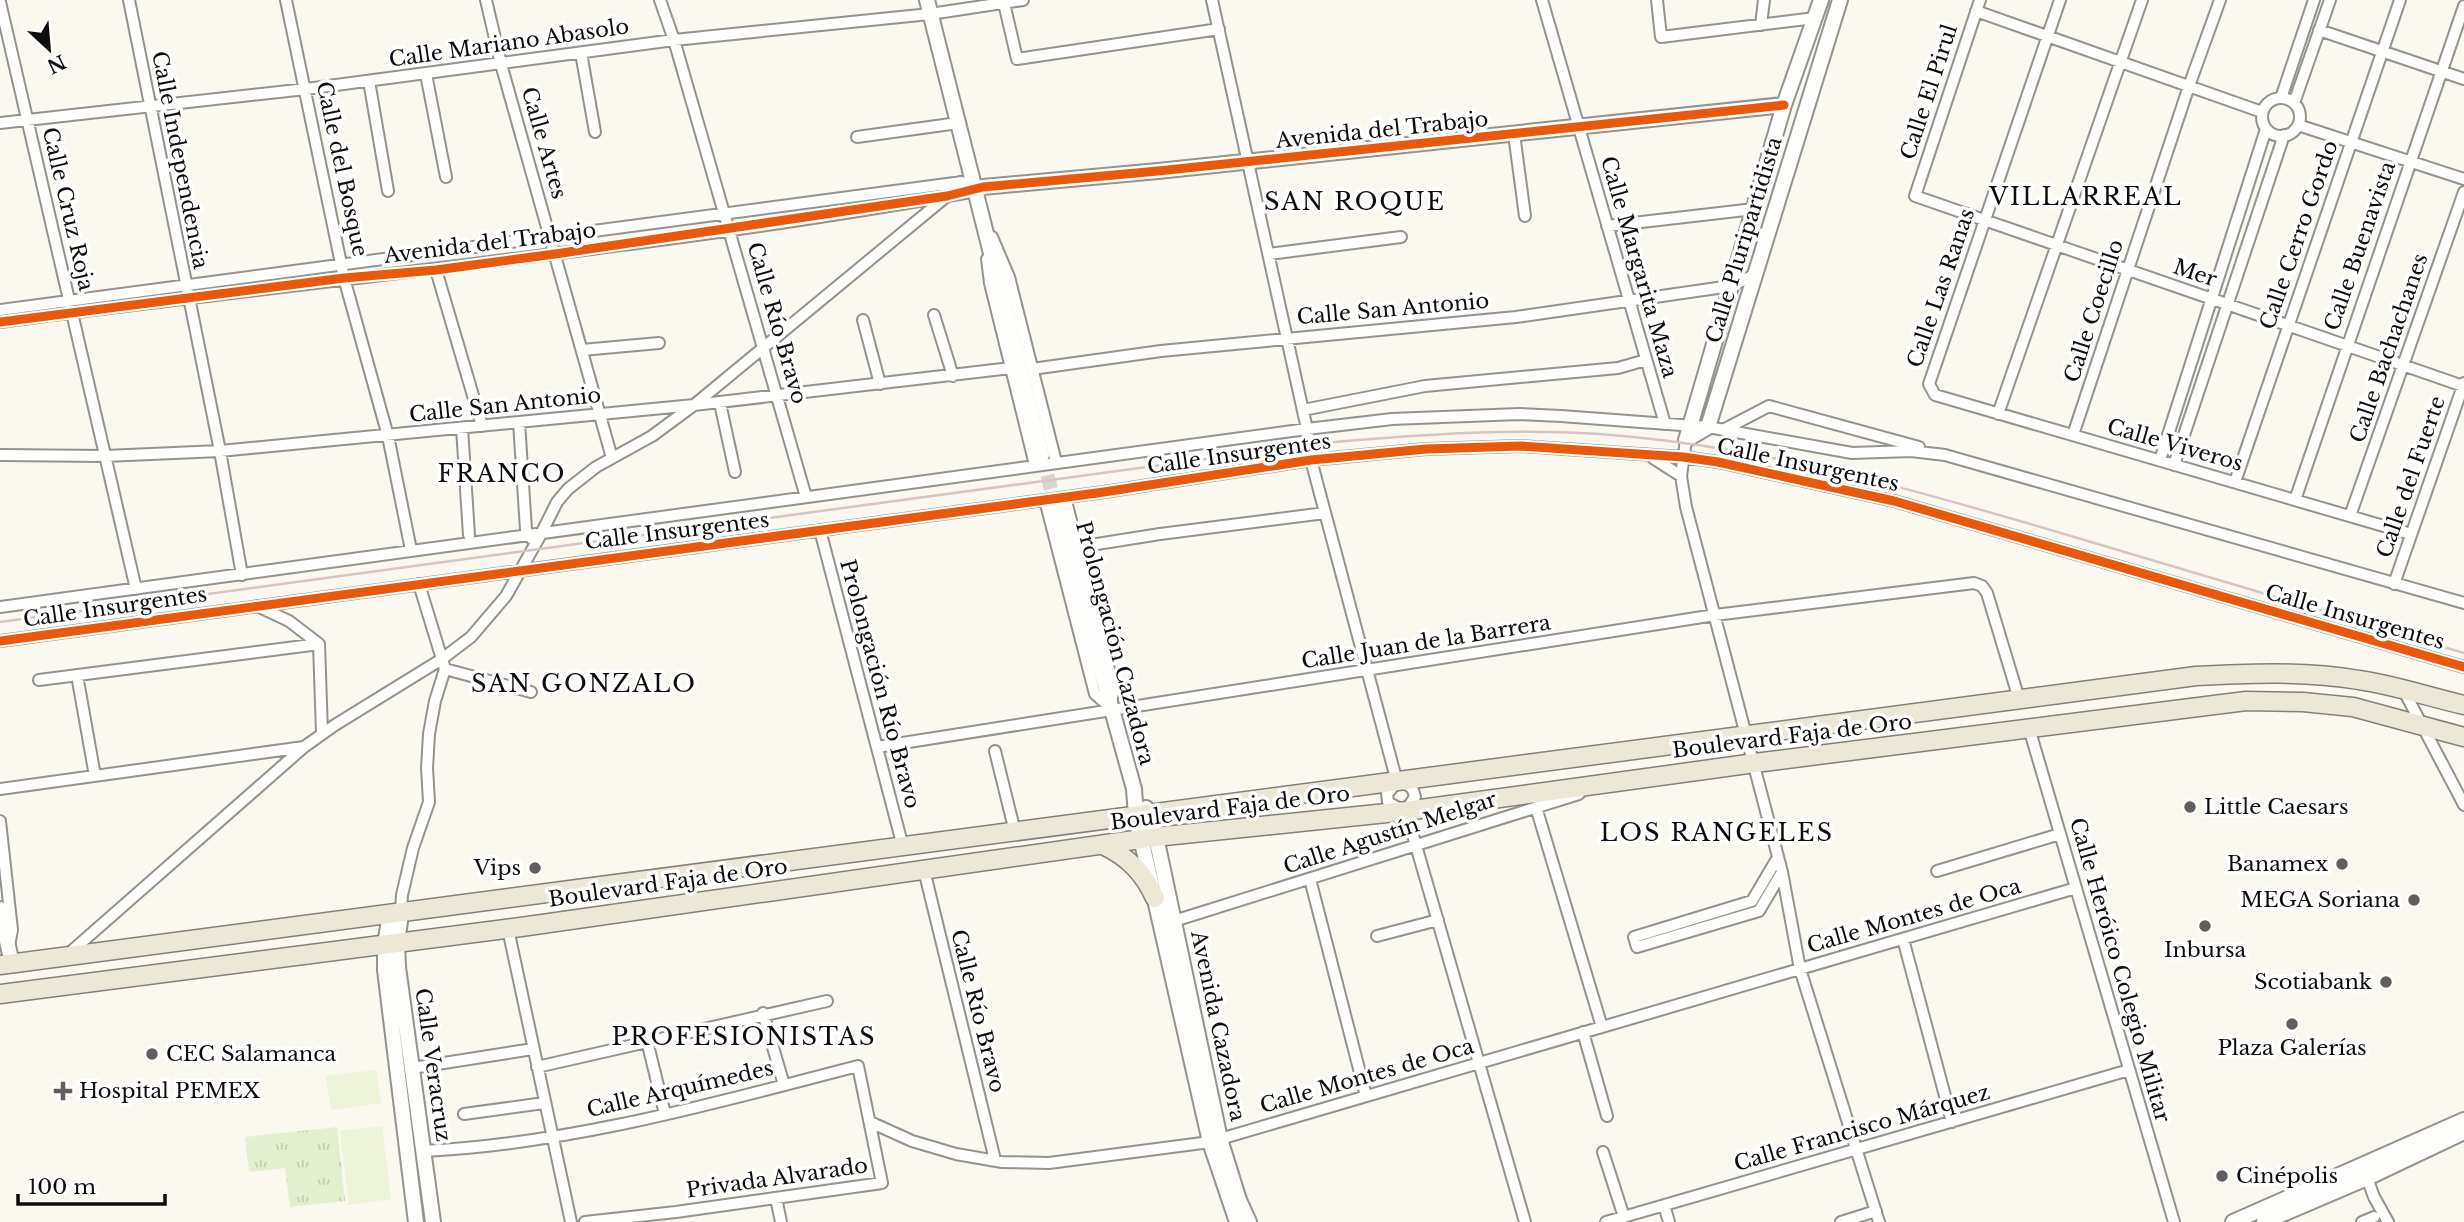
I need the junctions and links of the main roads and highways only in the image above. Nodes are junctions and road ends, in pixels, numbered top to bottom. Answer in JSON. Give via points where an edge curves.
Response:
{"nodes":[{"id":1,"x":2374,"y":682,"type":"junction"},
{"id":2,"x":2464,"y":705,"type":"edge"},
{"id":3,"x":2375,"y":712,"type":"junction"},
{"id":4,"x":2464,"y":737,"type":"edge"},
{"id":5,"x":1102,"y":845,"type":"junction"},
{"id":6,"x":659,"y":880,"type":"junction"},
{"id":7,"x":1155,"y":898,"type":"road end"},
{"id":8,"x":663,"y":907,"type":"junction"},
{"id":9,"x":5,"y":954,"type":"edge"},
{"id":10,"x":64,"y":957,"type":"junction"},
{"id":11,"x":99,"y":981,"type":"junction"},
{"id":12,"x":0,"y":992,"type":"edge"}],
"edges":[{"from":1,"to":2,"type":"main road","name":"Boulevard Faja de Oro"},
{"from":1,"to":3,"type":"main road","via":[[2369,691]]},
{"from":1,"to":6,"type":"main road","name":"Boulevard Faja de Oro","via":[[2302,674],[2196,676]]},
{"from":3,"to":4,"type":"main road","name":"Boulevard Faja de Oro"},
{"from":3,"to":5,"type":"main road","name":"Boulevard Faja de Oro","via":[[2303,702],[2246,701],[1406,811]]},
{"from":5,"to":7,"type":"main road","via":[[1135,866]]},
{"from":5,"to":8,"type":"main road","name":"Boulevard Faja de Oro"},
{"from":6,"to":8,"type":"main road"},
{"from":6,"to":10,"type":"main road","name":"Boulevard Faja de Oro"},
{"from":8,"to":11,"type":"main road","name":"Boulevard Faja de Oro"},
{"from":9,"to":10,"type":"main road","name":"Boulevard Faja de Oro"},
{"from":9,"to":12,"type":"main road","via":[[9,976]]},
{"from":10,"to":11,"type":"main road","via":[[84,966]]},
{"from":11,"to":12,"type":"main road","name":"Boulevard Faja de Oro"}]}
